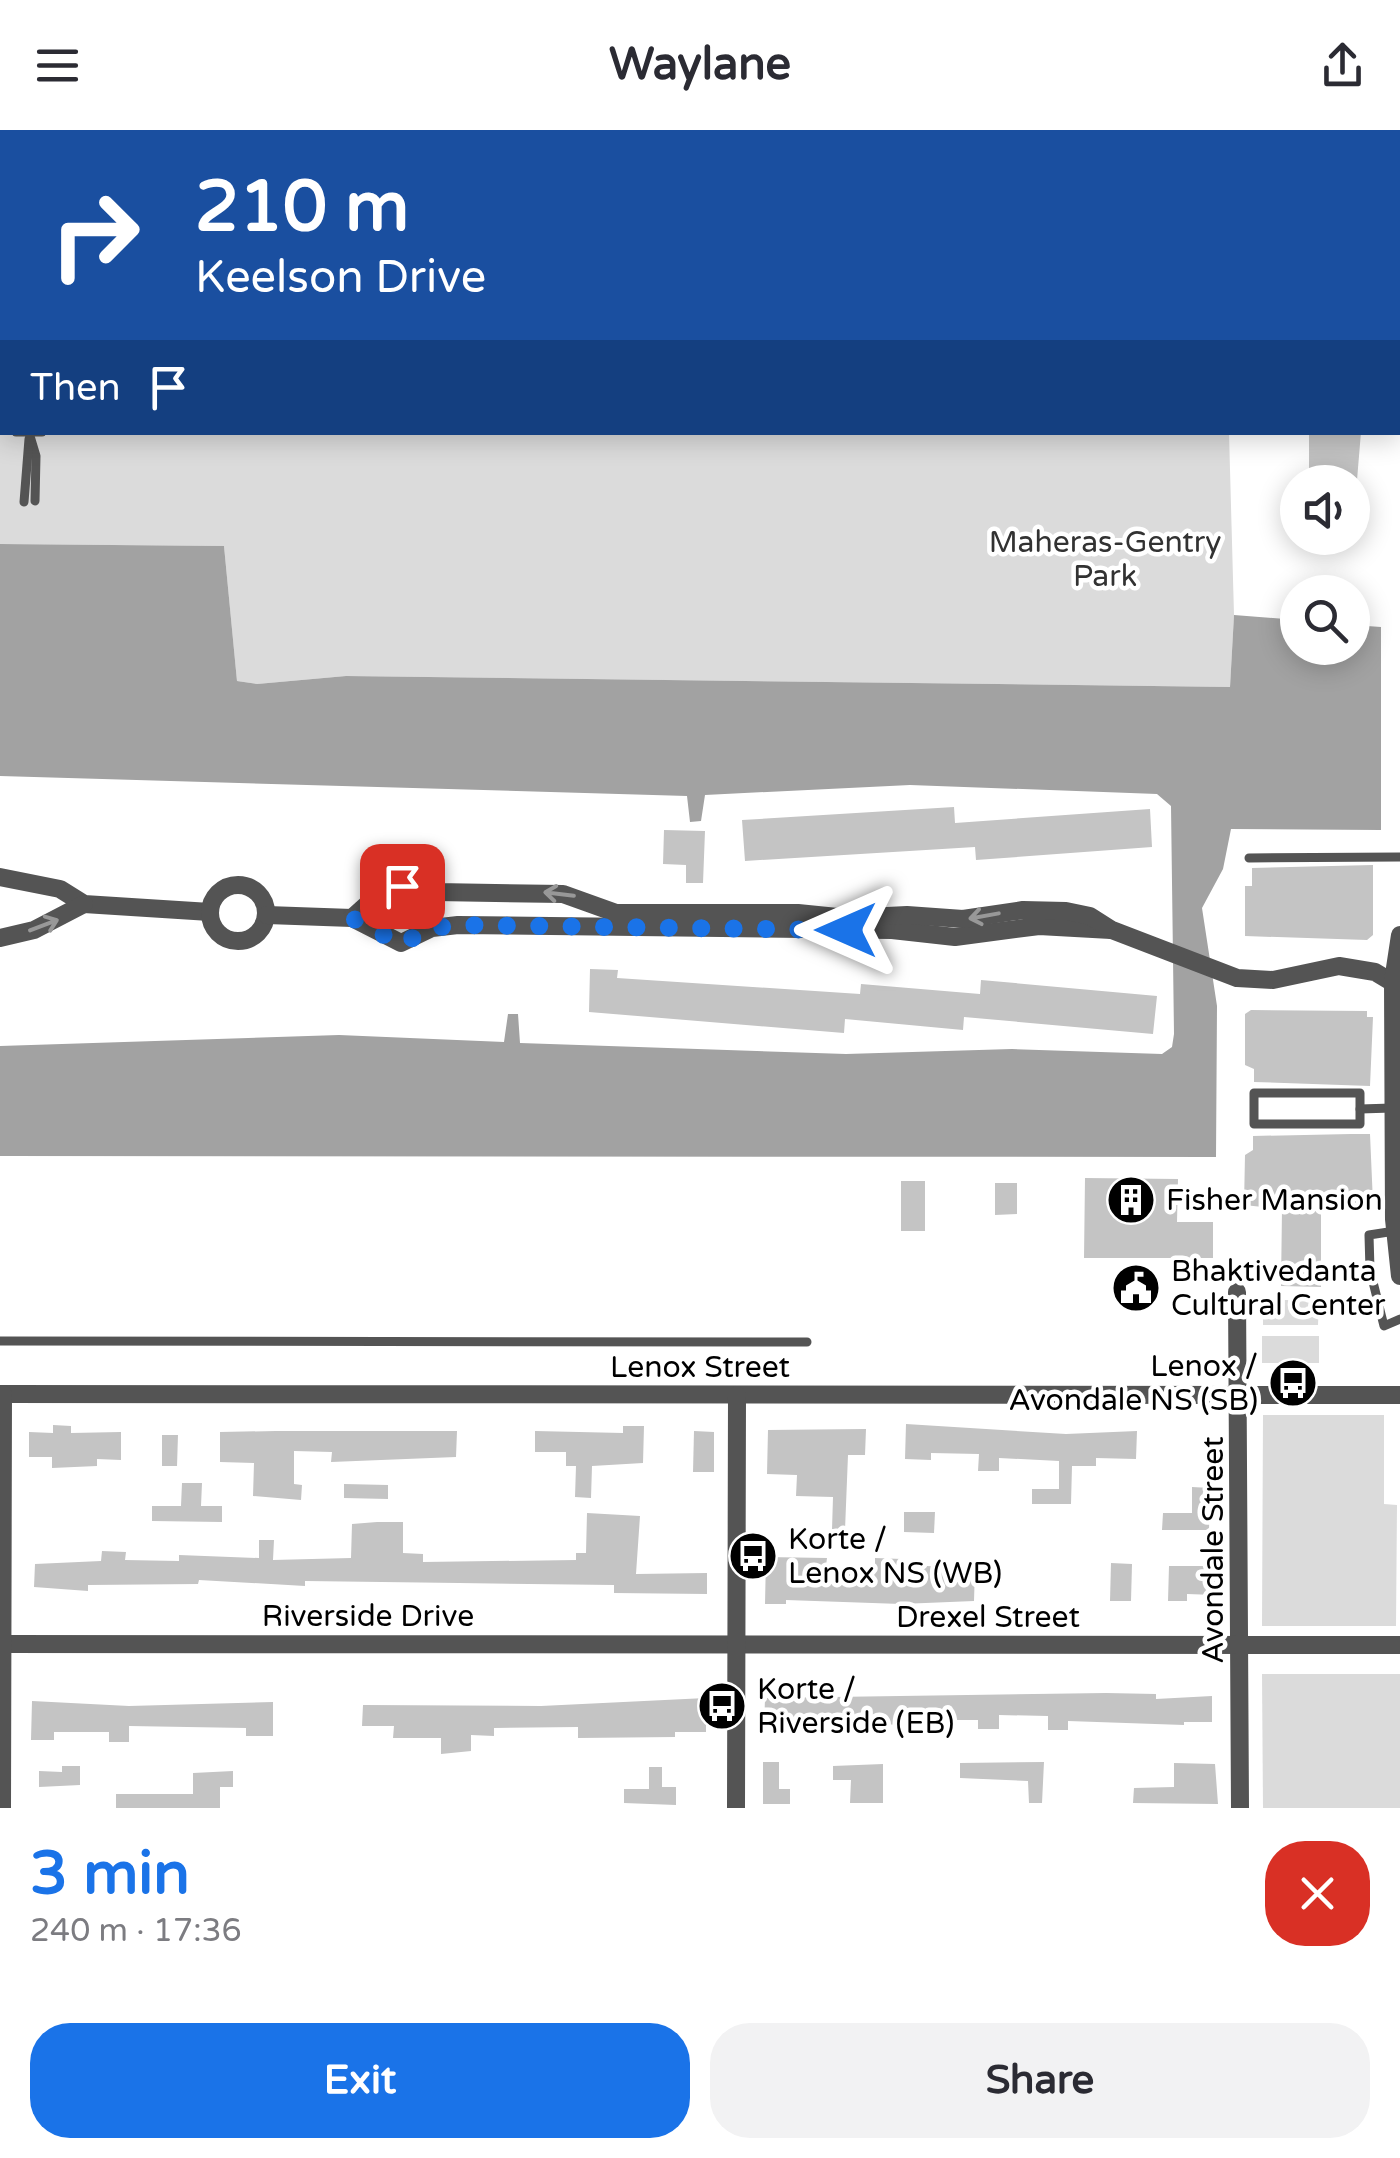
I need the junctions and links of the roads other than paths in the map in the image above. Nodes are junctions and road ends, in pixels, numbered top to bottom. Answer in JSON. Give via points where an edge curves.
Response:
{"nodes":[{"id":1,"x":26,"y":435,"type":"edge"},
{"id":2,"x":33,"y":435,"type":"edge"},
{"id":3,"x":30,"y":436,"type":"junction"},
{"id":4,"x":30,"y":502,"type":"dead end"},
{"id":5,"x":1400,"y":857,"type":"edge"},
{"id":6,"x":1250,"y":858,"type":"dead end"},
{"id":7,"x":0,"y":878,"type":"edge"},
{"id":8,"x":84,"y":904,"type":"junction"},
{"id":9,"x":210,"y":912,"type":"junction"},
{"id":10,"x":267,"y":914,"type":"junction"},
{"id":11,"x":352,"y":918,"type":"junction"},
{"id":12,"x":1112,"y":930,"type":"junction"},
{"id":13,"x":1400,"y":934,"type":"edge"},
{"id":14,"x":0,"y":938,"type":"edge"},
{"id":15,"x":1397,"y":984,"type":"edge"},
{"id":16,"x":1397,"y":1041,"type":"edge"},
{"id":17,"x":1397,"y":1108,"type":"edge"},
{"id":18,"x":1360,"y":1110,"type":"junction"},
{"id":19,"x":1397,"y":1178,"type":"edge"},
{"id":20,"x":1397,"y":1231,"type":"edge"},
{"id":21,"x":1400,"y":1276,"type":"edge"},
{"id":22,"x":1237,"y":1292,"type":"dead end"},
{"id":23,"x":1400,"y":1319,"type":"edge"},
{"id":24,"x":0,"y":1341,"type":"edge"},
{"id":25,"x":807,"y":1342,"type":"dead end"},
{"id":26,"x":1,"y":1394,"type":"edge"},
{"id":27,"x":1241,"y":1394,"type":"junction"},
{"id":28,"x":738,"y":1395,"type":"junction"},
{"id":29,"x":1400,"y":1395,"type":"edge"},
{"id":30,"x":1,"y":1644,"type":"edge"},
{"id":31,"x":1400,"y":1644,"type":"edge"},
{"id":32,"x":736,"y":1645,"type":"junction"},
{"id":33,"x":1240,"y":1645,"type":"junction"},
{"id":34,"x":2,"y":1808,"type":"edge"},
{"id":35,"x":736,"y":1808,"type":"edge"},
{"id":36,"x":1240,"y":1808,"type":"edge"}],
"edges":[{"from":1,"to":3,"type":"lane"},
{"from":2,"to":3,"type":"lane"},
{"from":3,"to":4,"type":"lane"},
{"from":5,"to":6,"type":"lane"},
{"from":7,"to":8,"type":"street","via":[[60,889]]},
{"from":8,"to":9,"type":"street"},
{"from":14,"to":8,"type":"street","one_way":true,"via":[[46,925]]},
{"from":9,"to":10,"type":"street","via":[[221,891],[240,885],[259,894]]},
{"from":9,"to":10,"type":"street","via":[[218,934],[237,942],[258,934]]},
{"from":10,"to":11,"type":"street"},
{"from":11,"to":12,"type":"street","via":[[401,944],[432,928],[458,925],[892,930],[955,938],[1039,926]]},
{"from":12,"to":11,"type":"street","one_way":true,"via":[[1090,916],[1052,910],[964,919],[616,913],[563,894],[402,886],[382,890]]},
{"from":12,"to":15,"type":"street","via":[[1229,976],[1273,980],[1339,966]]},
{"from":13,"to":15,"type":"street"},
{"from":15,"to":16,"type":"street"},
{"from":16,"to":17,"type":"street"},
{"from":17,"to":18,"type":"lane"},
{"from":17,"to":19,"type":"street"},
{"from":18,"to":18,"type":"lane","via":[[1360,1124],[1254,1124],[1254,1093],[1360,1093]]},
{"from":19,"to":20,"type":"street"},
{"from":20,"to":21,"type":"street"},
{"from":20,"to":23,"type":"lane","via":[[1369,1235],[1370,1270],[1384,1326]]},
{"from":22,"to":27,"type":"street","name":"Avondale Street"},
{"from":24,"to":25,"type":"lane"},
{"from":26,"to":28,"type":"street","name":"Lenox Street"},
{"from":26,"to":30,"type":"street"},
{"from":27,"to":28,"type":"street","name":"Lenox Street"},
{"from":27,"to":29,"type":"street","name":"Lenox Street"},
{"from":27,"to":33,"type":"street","name":"Avondale Street"},
{"from":28,"to":32,"type":"street"},
{"from":30,"to":32,"type":"street","name":"Riverside Drive"},
{"from":30,"to":34,"type":"street"},
{"from":31,"to":33,"type":"street","name":"Drexel Street"},
{"from":32,"to":33,"type":"street","name":"Drexel Street"},
{"from":32,"to":35,"type":"street"},
{"from":33,"to":36,"type":"street","name":"Avondale Street"}]}
